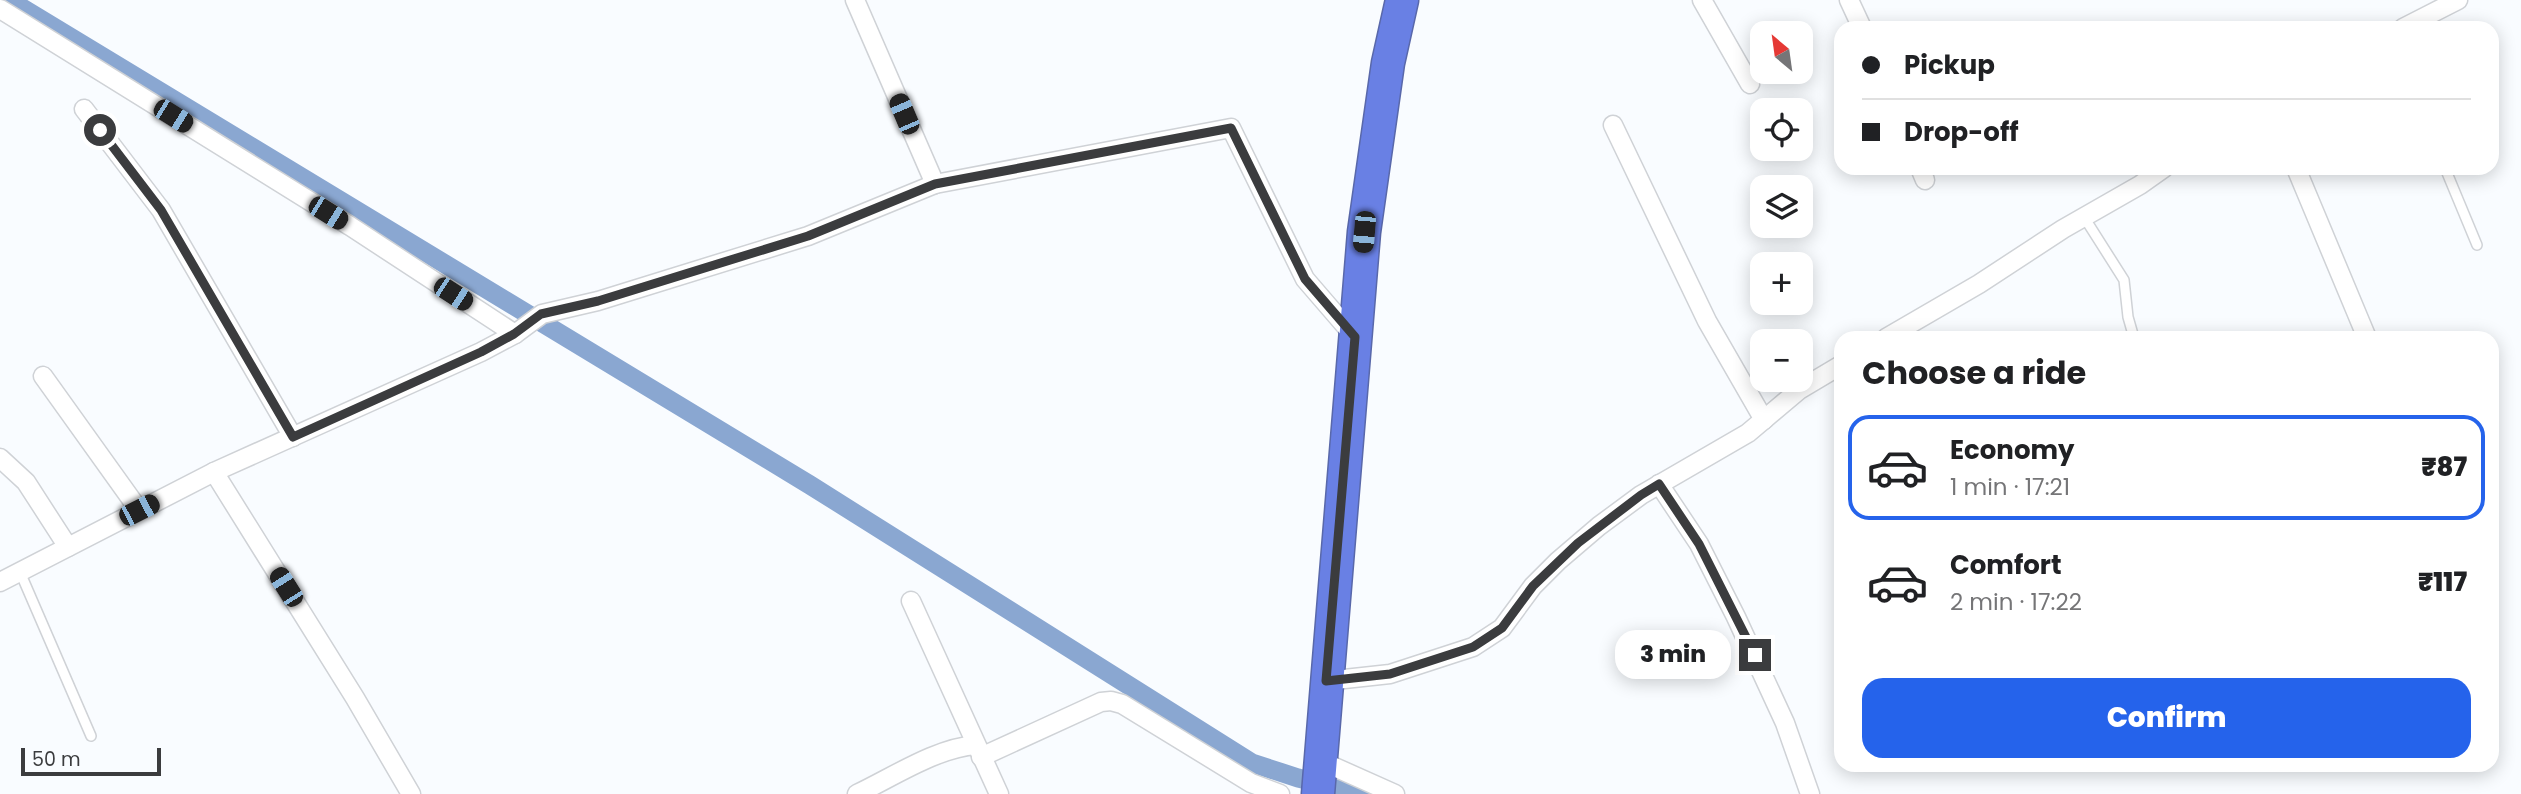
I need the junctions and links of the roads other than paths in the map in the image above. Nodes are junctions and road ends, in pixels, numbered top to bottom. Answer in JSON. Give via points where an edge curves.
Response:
{"nodes":[{"id":1,"x":855,"y":0,"type":"edge"},
{"id":2,"x":1402,"y":0,"type":"edge"},
{"id":3,"x":1702,"y":0,"type":"edge"},
{"id":4,"x":1849,"y":0,"type":"edge"},
{"id":5,"x":2458,"y":0,"type":"edge"},
{"id":6,"x":0,"y":9,"type":"edge"},
{"id":7,"x":1860,"y":21,"type":"edge"},
{"id":8,"x":2417,"y":21,"type":"edge"},
{"id":9,"x":1750,"y":82,"type":"edge"},
{"id":10,"x":85,"y":109,"type":"dead end"},
{"id":11,"x":1613,"y":125,"type":"dead end"},
{"id":12,"x":2153,"y":175,"type":"edge"},
{"id":13,"x":2299,"y":175,"type":"edge"},
{"id":14,"x":2448,"y":175,"type":"edge"},
{"id":15,"x":935,"y":184,"type":"junction"},
{"id":16,"x":2084,"y":217,"type":"junction"},
{"id":17,"x":2477,"y":245,"type":"dead end"},
{"id":18,"x":519,"y":331,"type":"junction"},
{"id":19,"x":1898,"y":331,"type":"edge"},
{"id":20,"x":2132,"y":331,"type":"edge"},
{"id":21,"x":2364,"y":331,"type":"edge"},
{"id":22,"x":1355,"y":337,"type":"junction"},
{"id":23,"x":1834,"y":369,"type":"edge"},
{"id":24,"x":43,"y":376,"type":"dead end"},
{"id":25,"x":1764,"y":420,"type":"junction"},
{"id":26,"x":293,"y":437,"type":"junction"},
{"id":27,"x":0,"y":458,"type":"edge"},
{"id":28,"x":214,"y":472,"type":"junction"},
{"id":29,"x":1659,"y":484,"type":"junction"},
{"id":30,"x":139,"y":510,"type":"junction"},
{"id":31,"x":68,"y":547,"type":"junction"},
{"id":32,"x":20,"y":572,"type":"junction"},
{"id":33,"x":0,"y":582,"type":"edge"},
{"id":34,"x":911,"y":601,"type":"dead end"},
{"id":35,"x":1326,"y":681,"type":"junction"},
{"id":36,"x":91,"y":736,"type":"dead end"},
{"id":37,"x":979,"y":751,"type":"junction"},
{"id":38,"x":1320,"y":777,"type":"edge"},
{"id":39,"x":1804,"y":792,"type":"edge"},
{"id":40,"x":411,"y":794,"type":"edge"},
{"id":41,"x":857,"y":794,"type":"edge"},
{"id":42,"x":999,"y":794,"type":"edge"},
{"id":43,"x":1280,"y":794,"type":"edge"},
{"id":44,"x":1395,"y":794,"type":"edge"}],
"edges":[{"from":1,"to":15,"type":"street"},
{"from":2,"to":22,"type":"highway","via":[[1376,136]]},
{"from":3,"to":9,"type":"street"},
{"from":4,"to":7,"type":"street"},
{"from":5,"to":8,"type":"street"},
{"from":6,"to":18,"type":"street"},
{"from":10,"to":26,"type":"street","via":[[161,210]]},
{"from":11,"to":25,"type":"street","via":[[1707,321]]},
{"from":12,"to":16,"type":"street"},
{"from":13,"to":21,"type":"street"},
{"from":14,"to":17,"type":"lane"},
{"from":15,"to":18,"type":"street","via":[[808,236],[598,301],[541,314]]},
{"from":15,"to":22,"type":"street","via":[[1231,128],[1305,279]]},
{"from":16,"to":19,"type":"street"},
{"from":16,"to":20,"type":"lane","via":[[2123,280]]},
{"from":18,"to":26,"type":"street"},
{"from":22,"to":35,"type":"highway"},
{"from":23,"to":25,"type":"street","via":[[1799,390]]},
{"from":24,"to":30,"type":"street"},
{"from":25,"to":29,"type":"street"},
{"from":26,"to":28,"type":"street"},
{"from":27,"to":31,"type":"street","via":[[26,482]]},
{"from":28,"to":30,"type":"street"},
{"from":28,"to":40,"type":"street"},
{"from":29,"to":35,"type":"street","via":[[1578,543],[1533,586],[1502,628],[1473,647],[1390,674]]},
{"from":29,"to":39,"type":"street","via":[[1699,544],[1737,617],[1779,710]]},
{"from":30,"to":31,"type":"street"},
{"from":31,"to":32,"type":"street"},
{"from":32,"to":33,"type":"street"},
{"from":32,"to":36,"type":"lane"},
{"from":34,"to":37,"type":"street"},
{"from":35,"to":38,"type":"highway"},
{"from":37,"to":41,"type":"street","via":[[959,747],[943,752]]},
{"from":37,"to":42,"type":"street"},
{"from":37,"to":43,"type":"street","via":[[1111,701],[1251,783]]},
{"from":38,"to":44,"type":"street"}]}
